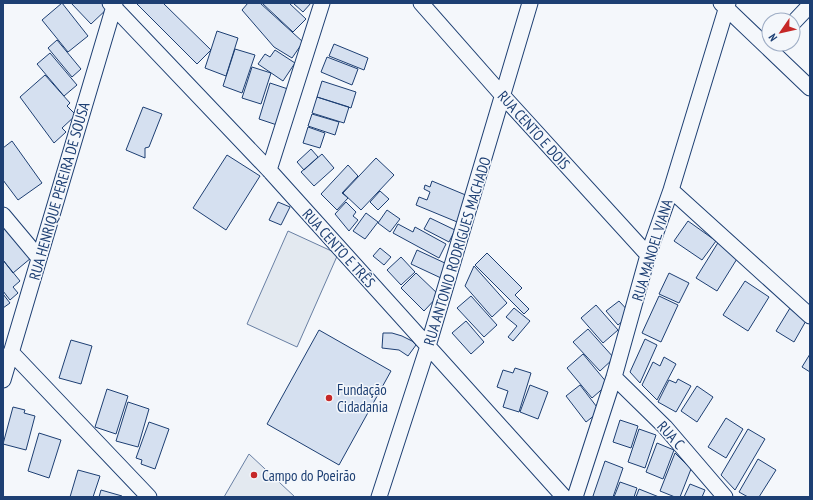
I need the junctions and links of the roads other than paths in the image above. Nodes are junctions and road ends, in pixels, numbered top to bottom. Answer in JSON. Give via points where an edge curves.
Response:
{"nodes":[{"id":1,"x":322,"y":3,"type":"edge"},
{"id":2,"x":422,"y":3,"type":"edge"},
{"id":3,"x":530,"y":3,"type":"edge"},
{"id":4,"x":112,"y":4,"type":"edge"},
{"id":5,"x":725,"y":5,"type":"edge"},
{"id":6,"x":810,"y":5,"type":"edge"},
{"id":7,"x":801,"y":15,"type":"edge"},
{"id":8,"x":761,"y":38,"type":"edge"},
{"id":9,"x":776,"y":52,"type":"edge"},
{"id":10,"x":810,"y":88,"type":"edge"},
{"id":11,"x":503,"y":96,"type":"junction"},
{"id":12,"x":269,"y":170,"type":"junction"},
{"id":13,"x":671,"y":190,"type":"junction"},
{"id":14,"x":3,"y":215,"type":"edge"},
{"id":15,"x":648,"y":255,"type":"junction"},
{"id":16,"x":39,"y":258,"type":"junction"},
{"id":17,"x":810,"y":316,"type":"edge"},
{"id":18,"x":428,"y":346,"type":"junction"},
{"id":19,"x":11,"y":352,"type":"junction"},
{"id":20,"x":614,"y":377,"type":"junction"},
{"id":21,"x":3,"y":380,"type":"edge"},
{"id":22,"x":149,"y":497,"type":"edge"},
{"id":23,"x":379,"y":497,"type":"edge"},
{"id":24,"x":564,"y":497,"type":"edge"},
{"id":25,"x":575,"y":497,"type":"edge"},
{"id":26,"x":725,"y":497,"type":"edge"}],
"edges":[{"from":1,"to":12,"type":"street"},
{"from":2,"to":11,"type":"street","name":"RUA CENTO E DOIS"},
{"from":3,"to":11,"type":"street","name":"RUA ANTONIO RODRIGUES MACHADO"},
{"from":4,"to":12,"type":"street","name":"RUA CENTO E TRÊS"},
{"from":4,"to":16,"type":"street","name":"RUA HENRIQUE PEREIRA DE SOUSA"},
{"from":5,"to":8,"type":"street"},
{"from":5,"to":13,"type":"street","name":"RUA MANOEL VIANA"},
{"from":6,"to":7,"type":"street"},
{"from":9,"to":10,"type":"street"},
{"from":11,"to":15,"type":"street","name":"RUA CENTO E DOIS"},
{"from":11,"to":18,"type":"street","name":"RUA ANTONIO RODRIGUES MACHADO"},
{"from":12,"to":18,"type":"street","name":"RUA CENTO E TRÊS"},
{"from":13,"to":15,"type":"street","name":"RUA MANOEL VIANA"},
{"from":13,"to":17,"type":"street"},
{"from":14,"to":16,"type":"street"},
{"from":15,"to":20,"type":"street","name":"RUA MANOEL VIANA"},
{"from":16,"to":19,"type":"street","name":"RUA HENRIQUE PEREIRA DE SOUSA"},
{"from":18,"to":23,"type":"street","name":"RUA ANTONIO RODRIGUES MACHADO"},
{"from":18,"to":24,"type":"street","name":"RUA CENTO E TRÊS"},
{"from":19,"to":21,"type":"street","name":"RUA HENRIQUE PEREIRA DE SOUSA"},
{"from":19,"to":22,"type":"street"},
{"from":20,"to":25,"type":"street","name":"RUA MANOEL VIANA"},
{"from":20,"to":26,"type":"street","name":"RUA C","via":[[666,427]]}]}
